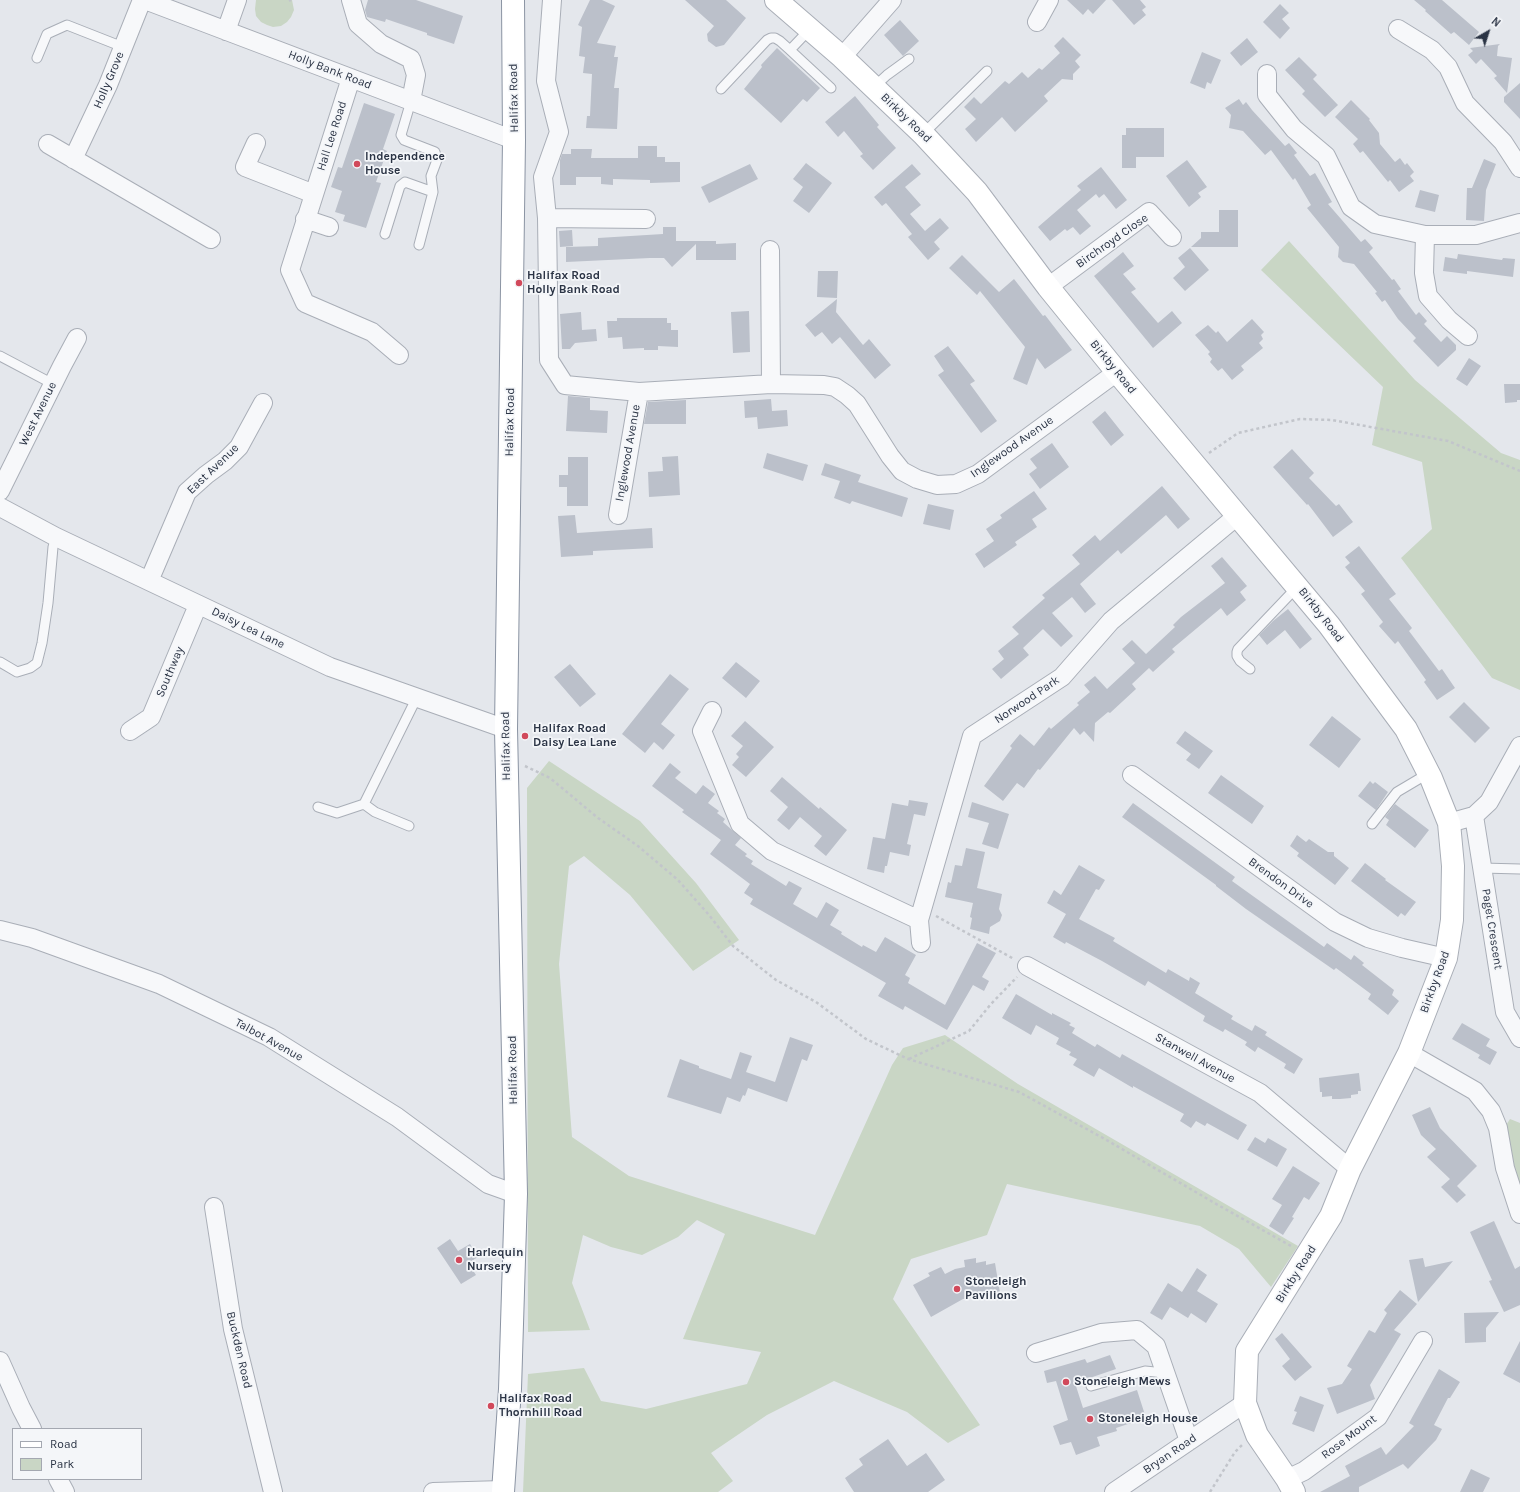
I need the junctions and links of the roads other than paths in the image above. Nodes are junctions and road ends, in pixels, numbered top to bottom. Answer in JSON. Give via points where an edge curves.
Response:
{"nodes":[{"id":1,"x":143,"y":0,"type":"edge"},
{"id":2,"x":237,"y":0,"type":"edge"},
{"id":3,"x":351,"y":0,"type":"edge"},
{"id":4,"x":513,"y":0,"type":"edge"},
{"id":5,"x":552,"y":0,"type":"edge"},
{"id":6,"x":776,"y":0,"type":"edge"},
{"id":7,"x":892,"y":0,"type":"edge"},
{"id":8,"x":1049,"y":0,"type":"edge"},
{"id":9,"x":1037,"y":22,"type":"dead end"},
{"id":10,"x":810,"y":29,"type":"junction"},
{"id":11,"x":1398,"y":29,"type":"dead end"},
{"id":12,"x":226,"y":30,"type":"junction"},
{"id":13,"x":124,"y":47,"type":"junction"},
{"id":14,"x":790,"y":50,"type":"junction"},
{"id":15,"x":842,"y":57,"type":"junction"},
{"id":16,"x":37,"y":58,"type":"dead end"},
{"id":17,"x":910,"y":59,"type":"dead end"},
{"id":18,"x":987,"y":71,"type":"dead end"},
{"id":19,"x":1267,"y":74,"type":"dead end"},
{"id":20,"x":351,"y":78,"type":"junction"},
{"id":21,"x":874,"y":87,"type":"junction"},
{"id":22,"x":721,"y":88,"type":"dead end"},
{"id":23,"x":832,"y":88,"type":"dead end"},
{"id":24,"x":411,"y":101,"type":"junction"},
{"id":25,"x":923,"y":134,"type":"junction"},
{"id":26,"x":514,"y":140,"type":"junction"},
{"id":27,"x":256,"y":143,"type":"dead end"},
{"id":28,"x":48,"y":144,"type":"dead end"},
{"id":29,"x":73,"y":159,"type":"junction"},
{"id":30,"x":1520,"y":168,"type":"edge"},
{"id":31,"x":433,"y":192,"type":"junction"},
{"id":32,"x":314,"y":194,"type":"junction"},
{"id":33,"x":547,"y":218,"type":"junction"},
{"id":34,"x":305,"y":219,"type":"junction"},
{"id":35,"x":646,"y":219,"type":"dead end"},
{"id":36,"x":1520,"y":223,"type":"edge"},
{"id":37,"x":329,"y":227,"type":"dead end"},
{"id":38,"x":386,"y":234,"type":"dead end"},
{"id":39,"x":1425,"y":235,"type":"junction"},
{"id":40,"x":1172,"y":237,"type":"dead end"},
{"id":41,"x":211,"y":239,"type":"dead end"},
{"id":42,"x":419,"y":245,"type":"dead end"},
{"id":43,"x":770,"y":250,"type":"dead end"},
{"id":44,"x":1048,"y":287,"type":"junction"},
{"id":45,"x":1468,"y":336,"type":"dead end"},
{"id":46,"x":77,"y":338,"type":"dead end"},
{"id":47,"x":399,"y":355,"type":"dead end"},
{"id":48,"x":0,"y":356,"type":"edge"},
{"id":49,"x":1117,"y":372,"type":"junction"},
{"id":50,"x":53,"y":384,"type":"junction"},
{"id":51,"x":772,"y":384,"type":"junction"},
{"id":52,"x":639,"y":392,"type":"junction"},
{"id":53,"x":263,"y":403,"type":"dead end"},
{"id":54,"x":0,"y":491,"type":"edge"},
{"id":55,"x":0,"y":507,"type":"edge"},
{"id":56,"x":618,"y":515,"type":"dead end"},
{"id":57,"x":1237,"y":516,"type":"junction"},
{"id":58,"x":56,"y":537,"type":"junction"},
{"id":59,"x":149,"y":581,"type":"junction"},
{"id":60,"x":1298,"y":586,"type":"junction"},
{"id":61,"x":198,"y":604,"type":"junction"},
{"id":62,"x":0,"y":662,"type":"edge"},
{"id":63,"x":1250,"y":669,"type":"dead end"},
{"id":64,"x":417,"y":697,"type":"junction"},
{"id":65,"x":712,"y":711,"type":"dead end"},
{"id":66,"x":506,"y":729,"type":"junction"},
{"id":67,"x":130,"y":732,"type":"dead end"},
{"id":68,"x":1520,"y":746,"type":"edge"},
{"id":69,"x":1429,"y":773,"type":"junction"},
{"id":70,"x":1132,"y":775,"type":"dead end"},
{"id":71,"x":364,"y":804,"type":"junction"},
{"id":72,"x":318,"y":807,"type":"dead end"},
{"id":73,"x":1474,"y":816,"type":"junction"},
{"id":74,"x":1449,"y":823,"type":"junction"},
{"id":75,"x":1372,"y":824,"type":"dead end"},
{"id":76,"x":409,"y":826,"type":"dead end"},
{"id":77,"x":1482,"y":868,"type":"junction"},
{"id":78,"x":1520,"y":870,"type":"edge"},
{"id":79,"x":921,"y":914,"type":"junction"},
{"id":80,"x":0,"y":930,"type":"edge"},
{"id":81,"x":921,"y":943,"type":"dead end"},
{"id":82,"x":1446,"y":958,"type":"junction"},
{"id":83,"x":1027,"y":966,"type":"road end"},
{"id":84,"x":1520,"y":1038,"type":"edge"},
{"id":85,"x":1409,"y":1053,"type":"junction"},
{"id":86,"x":1350,"y":1169,"type":"junction"},
{"id":87,"x":516,"y":1194,"type":"junction"},
{"id":88,"x":214,"y":1207,"type":"dead end"},
{"id":89,"x":1520,"y":1214,"type":"edge"},
{"id":90,"x":1424,"y":1341,"type":"dead end"},
{"id":91,"x":1036,"y":1353,"type":"dead end"},
{"id":92,"x":0,"y":1361,"type":"edge"},
{"id":93,"x":1165,"y":1373,"type":"junction"},
{"id":94,"x":1091,"y":1386,"type":"dead end"},
{"id":95,"x":1245,"y":1403,"type":"junction"},
{"id":96,"x":31,"y":1428,"type":"edge"},
{"id":97,"x":1189,"y":1441,"type":"junction"},
{"id":98,"x":59,"y":1480,"type":"edge"},
{"id":99,"x":1291,"y":1486,"type":"edge"},
{"id":100,"x":503,"y":1491,"type":"edge"},
{"id":101,"x":65,"y":1492,"type":"edge"},
{"id":102,"x":273,"y":1492,"type":"edge"},
{"id":103,"x":433,"y":1492,"type":"edge"},
{"id":104,"x":1114,"y":1492,"type":"edge"}],
"edges":[{"from":1,"to":12,"type":"street","name":"Holly Bank Road"},
{"from":1,"to":13,"type":"street","name":"Holly Grove"},
{"from":2,"to":12,"type":"street"},
{"from":3,"to":24,"type":"street","via":[[358,24],[381,44],[412,59],[416,75]]},
{"from":4,"to":26,"type":"main road","name":"Halifax Road"},
{"from":5,"to":33,"type":"street","name":"Inglewood Avenue","via":[[546,81],[559,132],[543,178]]},
{"from":6,"to":10,"type":"main road","name":"Birkby Road"},
{"from":7,"to":15,"type":"street"},
{"from":8,"to":9,"type":"street"},
{"from":10,"to":14,"type":"lane"},
{"from":10,"to":15,"type":"main road","name":"Birkby Road"},
{"from":11,"to":30,"type":"street","via":[[1432,50],[1448,67],[1465,103],[1503,142]]},
{"from":12,"to":20,"type":"street","name":"Holly Bank Road"},
{"from":13,"to":16,"type":"lane","via":[[66,25],[47,34]]},
{"from":13,"to":29,"type":"street","name":"Holly Grove"},
{"from":14,"to":22,"type":"lane","via":[[780,40],[767,40]]},
{"from":14,"to":23,"type":"lane"},
{"from":15,"to":21,"type":"main road","name":"Birkby Road"},
{"from":17,"to":21,"type":"lane"},
{"from":18,"to":25,"type":"lane"},
{"from":19,"to":39,"type":"street","via":[[1267,95],[1294,129],[1326,156],[1351,207],[1375,224]]},
{"from":20,"to":24,"type":"street","name":"Holly Bank Road"},
{"from":20,"to":32,"type":"street","name":"Hall Lee Road"},
{"from":21,"to":25,"type":"main road","name":"Birkby Road"},
{"from":24,"to":26,"type":"street","name":"Holly Bank Road"},
{"from":24,"to":31,"type":"lane","via":[[401,136],[404,140],[435,152],[437,160],[431,176]]},
{"from":25,"to":44,"type":"main road","name":"Birkby Road","via":[[977,192]]},
{"from":26,"to":66,"type":"main road","name":"Halifax Road"},
{"from":27,"to":32,"type":"street","via":[[245,167]]},
{"from":28,"to":29,"type":"street"},
{"from":29,"to":41,"type":"street"},
{"from":31,"to":38,"type":"lane","via":[[405,182],[400,186]]},
{"from":31,"to":42,"type":"lane"},
{"from":32,"to":34,"type":"street","name":"Hall Lee Road"},
{"from":33,"to":35,"type":"street"},
{"from":33,"to":52,"type":"street","name":"Inglewood Avenue","via":[[549,360],[565,386]]},
{"from":34,"to":37,"type":"street"},
{"from":34,"to":47,"type":"street","name":"Hall Lee Road","via":[[290,270],[305,303],[372,332]]},
{"from":36,"to":39,"type":"street","via":[[1476,235]]},
{"from":39,"to":45,"type":"street","via":[[1424,273],[1428,296],[1449,320]]},
{"from":40,"to":44,"type":"street","name":"Birchroyd Close","via":[[1149,212]]},
{"from":43,"to":51,"type":"street"},
{"from":44,"to":49,"type":"main road","name":"Birkby Road"},
{"from":46,"to":50,"type":"street","name":"West Avenue"},
{"from":48,"to":50,"type":"lane"},
{"from":49,"to":51,"type":"street","name":"Inglewood Avenue","via":[[978,474],[956,484],[937,485],[917,479],[902,470],[890,456],[857,404],[835,387]]},
{"from":49,"to":57,"type":"main road","name":"Birkby Road"},
{"from":50,"to":54,"type":"street","name":"West Avenue"},
{"from":51,"to":52,"type":"street","name":"Inglewood Avenue"},
{"from":52,"to":56,"type":"street","name":"Inglewood Avenue"},
{"from":53,"to":59,"type":"street","name":"East Avenue","via":[[239,447],[187,492]]},
{"from":55,"to":58,"type":"street","name":"Daisy Lea Lane"},
{"from":57,"to":60,"type":"main road","name":"Birkby Road"},
{"from":57,"to":79,"type":"street","name":"Norwood Park","via":[[1111,621],[1062,677],[972,736]]},
{"from":58,"to":59,"type":"street","name":"Daisy Lea Lane"},
{"from":58,"to":62,"type":"lane","via":[[37,663],[17,672]]},
{"from":59,"to":61,"type":"street","name":"Daisy Lea Lane"},
{"from":60,"to":63,"type":"lane","via":[[1238,649],[1237,656]]},
{"from":60,"to":69,"type":"main road","name":"Birkby Road","via":[[1406,728]]},
{"from":61,"to":64,"type":"street","name":"Daisy Lea Lane","via":[[330,668]]},
{"from":61,"to":67,"type":"street","name":"Southway","via":[[151,717]]},
{"from":64,"to":66,"type":"street","name":"Daisy Lea Lane"},
{"from":64,"to":71,"type":"lane"},
{"from":65,"to":79,"type":"street","via":[[702,731],[740,824],[772,851]]},
{"from":66,"to":87,"type":"main road","name":"Halifax Road"},
{"from":68,"to":73,"type":"street","via":[[1489,802]]},
{"from":69,"to":74,"type":"main road","name":"Birkby Road"},
{"from":69,"to":75,"type":"lane","via":[[1397,792]]},
{"from":70,"to":82,"type":"street","name":"Brendon Drive","via":[[1335,922],[1368,938]]},
{"from":71,"to":72,"type":"lane","via":[[337,813]]},
{"from":71,"to":76,"type":"lane","via":[[375,812]]},
{"from":73,"to":74,"type":"street"},
{"from":73,"to":77,"type":"street","name":"Paget Crescent"},
{"from":74,"to":82,"type":"main road","name":"Birkby Road","via":[[1453,866],[1452,920]]},
{"from":77,"to":78,"type":"lane"},
{"from":77,"to":84,"type":"street","name":"Paget Crescent","via":[[1505,1012]]},
{"from":79,"to":81,"type":"street","name":"Norwood Park"},
{"from":80,"to":87,"type":"street","name":"Talbot Avenue","via":[[32,938],[159,984],[269,1037],[397,1117],[488,1184]]},
{"from":82,"to":85,"type":"main road","name":"Birkby Road"},
{"from":83,"to":86,"type":"street","name":"Stanwell Avenue","via":[[1260,1093]]},
{"from":85,"to":86,"type":"main road","name":"Birkby Road"},
{"from":85,"to":89,"type":"street","via":[[1475,1090],[1490,1111],[1498,1128],[1505,1168]]},
{"from":86,"to":95,"type":"main road","name":"Birkby Road","via":[[1331,1216],[1247,1351]]},
{"from":87,"to":100,"type":"main road","name":"Halifax Road","via":[[510,1389]]},
{"from":88,"to":102,"type":"street","name":"Buckden Road","via":[[233,1329]]},
{"from":90,"to":99,"type":"street","name":"Rose Mount","via":[[1378,1417],[1304,1471]]},
{"from":91,"to":93,"type":"street","via":[[1101,1333],[1137,1330],[1156,1346]]},
{"from":92,"to":96,"type":"street"},
{"from":93,"to":94,"type":"lane","via":[[1145,1371]]},
{"from":93,"to":97,"type":"street"},
{"from":95,"to":97,"type":"street","name":"Bryan Road"},
{"from":95,"to":99,"type":"main road","via":[[1257,1435]]},
{"from":97,"to":104,"type":"street","name":"Bryan Road"},
{"from":98,"to":101,"type":"street"},
{"from":100,"to":103,"type":"street"}]}
